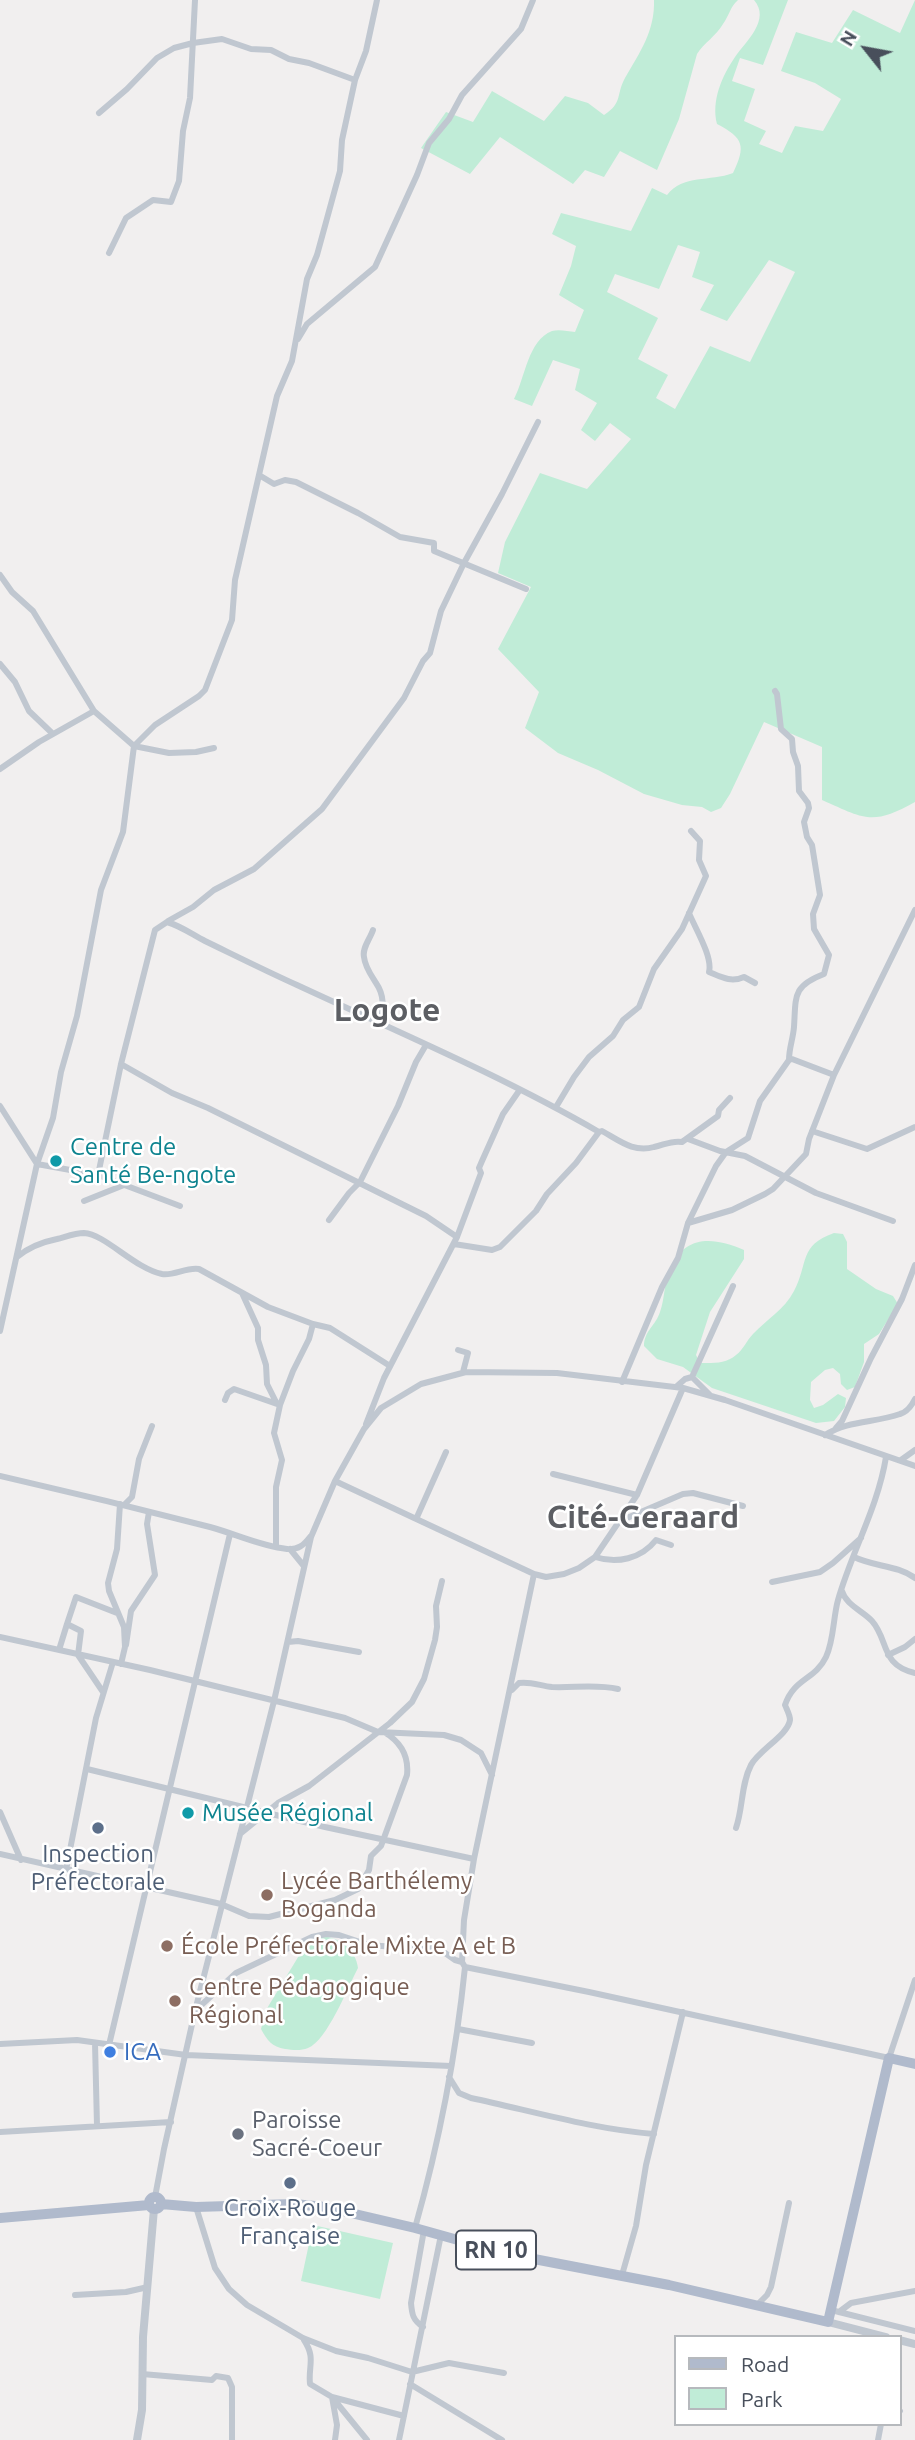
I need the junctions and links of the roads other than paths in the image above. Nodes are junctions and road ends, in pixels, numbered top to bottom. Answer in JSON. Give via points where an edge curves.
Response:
{"nodes":[{"id":1,"x":195,"y":0,"type":"edge"},
{"id":2,"x":377,"y":0,"type":"edge"},
{"id":3,"x":533,"y":0,"type":"edge"},
{"id":4,"x":192,"y":43,"type":"junction"},
{"id":5,"x":355,"y":80,"type":"junction"},
{"id":6,"x":99,"y":113,"type":"dead end"},
{"id":7,"x":109,"y":253,"type":"dead end"},
{"id":8,"x":295,"y":344,"type":"junction"},
{"id":9,"x":538,"y":422,"type":"dead end"},
{"id":10,"x":260,"y":475,"type":"junction"},
{"id":11,"x":464,"y":562,"type":"junction"},
{"id":12,"x":0,"y":575,"type":"edge"},
{"id":13,"x":526,"y":589,"type":"dead end"},
{"id":14,"x":0,"y":664,"type":"edge"},
{"id":15,"x":775,"y":691,"type":"dead end"},
{"id":16,"x":94,"y":710,"type":"junction"},
{"id":17,"x":53,"y":734,"type":"junction"},
{"id":18,"x":134,"y":746,"type":"junction"},
{"id":19,"x":214,"y":748,"type":"dead end"},
{"id":20,"x":0,"y":769,"type":"edge"},
{"id":21,"x":691,"y":831,"type":"dead end"},
{"id":22,"x":915,"y":911,"type":"edge"},
{"id":23,"x":689,"y":913,"type":"junction"},
{"id":24,"x":167,"y":922,"type":"junction"},
{"id":25,"x":373,"y":930,"type":"dead end"},
{"id":26,"x":755,"y":983,"type":"dead end"},
{"id":27,"x":381,"y":1022,"type":"junction"},
{"id":28,"x":426,"y":1045,"type":"junction"},
{"id":29,"x":789,"y":1060,"type":"junction"},
{"id":30,"x":121,"y":1064,"type":"junction"},
{"id":31,"x":834,"y":1075,"type":"junction"},
{"id":32,"x":519,"y":1091,"type":"junction"},
{"id":33,"x":730,"y":1098,"type":"dead end"},
{"id":34,"x":0,"y":1107,"type":"edge"},
{"id":35,"x":556,"y":1107,"type":"junction"},
{"id":36,"x":915,"y":1127,"type":"edge"},
{"id":37,"x":812,"y":1131,"type":"junction"},
{"id":38,"x":598,"y":1132,"type":"junction"},
{"id":39,"x":688,"y":1139,"type":"junction"},
{"id":40,"x":726,"y":1152,"type":"junction"},
{"id":41,"x":37,"y":1164,"type":"junction"},
{"id":42,"x":98,"y":1175,"type":"junction"},
{"id":43,"x":785,"y":1177,"type":"junction"},
{"id":44,"x":360,"y":1182,"type":"junction"},
{"id":45,"x":124,"y":1185,"type":"junction"},
{"id":46,"x":84,"y":1201,"type":"dead end"},
{"id":47,"x":180,"y":1206,"type":"dead end"},
{"id":48,"x":329,"y":1220,"type":"dead end"},
{"id":49,"x":892,"y":1221,"type":"dead end"},
{"id":50,"x":688,"y":1223,"type":"junction"},
{"id":51,"x":455,"y":1240,"type":"junction"},
{"id":52,"x":17,"y":1257,"type":"junction"},
{"id":53,"x":915,"y":1265,"type":"edge"},
{"id":54,"x":733,"y":1286,"type":"dead end"},
{"id":55,"x":242,"y":1293,"type":"junction"},
{"id":56,"x":313,"y":1324,"type":"junction"},
{"id":57,"x":0,"y":1331,"type":"edge"},
{"id":58,"x":458,"y":1350,"type":"dead end"},
{"id":59,"x":390,"y":1366,"type":"junction"},
{"id":60,"x":463,"y":1372,"type":"junction"},
{"id":61,"x":692,"y":1377,"type":"junction"},
{"id":62,"x":622,"y":1381,"type":"junction"},
{"id":63,"x":680,"y":1388,"type":"junction"},
{"id":64,"x":711,"y":1396,"type":"junction"},
{"id":65,"x":915,"y":1399,"type":"edge"},
{"id":66,"x":225,"y":1400,"type":"dead end"},
{"id":67,"x":279,"y":1405,"type":"junction"},
{"id":68,"x":152,"y":1426,"type":"dead end"},
{"id":69,"x":836,"y":1428,"type":"junction"},
{"id":70,"x":364,"y":1429,"type":"junction"},
{"id":71,"x":825,"y":1435,"type":"junction"},
{"id":72,"x":915,"y":1450,"type":"edge"},
{"id":73,"x":446,"y":1452,"type":"dead end"},
{"id":74,"x":886,"y":1457,"type":"junction"},
{"id":75,"x":901,"y":1460,"type":"junction"},
{"id":76,"x":915,"y":1466,"type":"edge"},
{"id":77,"x":553,"y":1474,"type":"dead end"},
{"id":78,"x":0,"y":1476,"type":"edge"},
{"id":79,"x":335,"y":1481,"type":"junction"},
{"id":80,"x":638,"y":1495,"type":"junction"},
{"id":81,"x":132,"y":1497,"type":"junction"},
{"id":82,"x":122,"y":1505,"type":"junction"},
{"id":83,"x":743,"y":1506,"type":"dead end"},
{"id":84,"x":141,"y":1510,"type":"junction"},
{"id":85,"x":149,"y":1513,"type":"junction"},
{"id":86,"x":417,"y":1517,"type":"junction"},
{"id":87,"x":620,"y":1521,"type":"junction"},
{"id":88,"x":230,"y":1534,"type":"junction"},
{"id":89,"x":311,"y":1537,"type":"junction"},
{"id":90,"x":861,"y":1538,"type":"junction"},
{"id":91,"x":671,"y":1545,"type":"dead end"},
{"id":92,"x":276,"y":1546,"type":"junction"},
{"id":93,"x":290,"y":1549,"type":"junction"},
{"id":94,"x":595,"y":1557,"type":"junction"},
{"id":95,"x":855,"y":1557,"type":"junction"},
{"id":96,"x":303,"y":1564,"type":"junction"},
{"id":97,"x":534,"y":1574,"type":"junction"},
{"id":98,"x":915,"y":1578,"type":"edge"},
{"id":99,"x":442,"y":1581,"type":"dead end"},
{"id":100,"x":772,"y":1582,"type":"dead end"},
{"id":101,"x":842,"y":1589,"type":"junction"},
{"id":102,"x":117,"y":1613,"type":"junction"},
{"id":103,"x":67,"y":1625,"type":"junction"},
{"id":104,"x":0,"y":1637,"type":"edge"},
{"id":105,"x":915,"y":1639,"type":"edge"},
{"id":106,"x":288,"y":1642,"type":"junction"},
{"id":107,"x":125,"y":1647,"type":"junction"},
{"id":108,"x":59,"y":1650,"type":"junction"},
{"id":109,"x":359,"y":1652,"type":"dead end"},
{"id":110,"x":78,"y":1655,"type":"junction"},
{"id":111,"x":888,"y":1655,"type":"junction"},
{"id":112,"x":113,"y":1662,"type":"junction"},
{"id":113,"x":121,"y":1664,"type":"junction"},
{"id":114,"x":915,"y":1673,"type":"edge"},
{"id":115,"x":195,"y":1681,"type":"junction"},
{"id":116,"x":618,"y":1689,"type":"dead end"},
{"id":117,"x":103,"y":1692,"type":"junction"},
{"id":118,"x":510,"y":1692,"type":"junction"},
{"id":119,"x":274,"y":1701,"type":"junction"},
{"id":120,"x":381,"y":1732,"type":"junction"},
{"id":121,"x":88,"y":1769,"type":"junction"},
{"id":122,"x":493,"y":1776,"type":"junction"},
{"id":123,"x":170,"y":1789,"type":"junction"},
{"id":124,"x":246,"y":1807,"type":"junction"},
{"id":125,"x":0,"y":1812,"type":"edge"},
{"id":126,"x":266,"y":1812,"type":"junction"},
{"id":127,"x":736,"y":1828,"type":"dead end"},
{"id":128,"x":238,"y":1836,"type":"junction"},
{"id":129,"x":383,"y":1840,"type":"junction"},
{"id":130,"x":0,"y":1854,"type":"edge"},
{"id":131,"x":474,"y":1859,"type":"junction"},
{"id":132,"x":21,"y":1860,"type":"junction"},
{"id":133,"x":66,"y":1870,"type":"junction"},
{"id":134,"x":146,"y":1888,"type":"junction"},
{"id":135,"x":220,"y":1904,"type":"junction"},
{"id":136,"x":463,"y":1965,"type":"junction"},
{"id":137,"x":915,"y":1980,"type":"edge"},
{"id":138,"x":195,"y":2011,"type":"junction"},
{"id":139,"x":683,"y":2012,"type":"junction"},
{"id":140,"x":458,"y":2029,"type":"junction"},
{"id":141,"x":95,"y":2043,"type":"junction"},
{"id":142,"x":531,"y":2043,"type":"dead end"},
{"id":143,"x":0,"y":2044,"type":"edge"},
{"id":144,"x":108,"y":2045,"type":"junction"},
{"id":145,"x":186,"y":2055,"type":"junction"},
{"id":146,"x":889,"y":2058,"type":"junction"},
{"id":147,"x":915,"y":2064,"type":"edge"},
{"id":148,"x":450,"y":2066,"type":"junction"},
{"id":149,"x":449,"y":2077,"type":"junction"},
{"id":150,"x":171,"y":2122,"type":"junction"},
{"id":151,"x":97,"y":2126,"type":"junction"},
{"id":152,"x":0,"y":2133,"type":"edge"},
{"id":153,"x":654,"y":2134,"type":"junction"},
{"id":154,"x":789,"y":2203,"type":"dead end"},
{"id":155,"x":155,"y":2204,"type":"junction"},
{"id":156,"x":196,"y":2207,"type":"junction"},
{"id":157,"x":0,"y":2218,"type":"edge"},
{"id":158,"x":420,"y":2229,"type":"junction"},
{"id":159,"x":441,"y":2235,"type":"junction"},
{"id":160,"x":622,"y":2275,"type":"junction"},
{"id":161,"x":148,"y":2287,"type":"junction"},
{"id":162,"x":915,"y":2291,"type":"edge"},
{"id":163,"x":75,"y":2295,"type":"dead end"},
{"id":164,"x":757,"y":2305,"type":"junction"},
{"id":165,"x":835,"y":2311,"type":"junction"},
{"id":166,"x":828,"y":2322,"type":"junction"},
{"id":167,"x":423,"y":2327,"type":"junction"},
{"id":168,"x":915,"y":2331,"type":"edge"},
{"id":169,"x":878,"y":2335,"type":"edge"},
{"id":170,"x":303,"y":2338,"type":"junction"},
{"id":171,"x":412,"y":2372,"type":"junction"},
{"id":172,"x":504,"y":2373,"type":"dead end"},
{"id":173,"x":142,"y":2374,"type":"junction"},
{"id":174,"x":410,"y":2384,"type":"junction"},
{"id":175,"x":332,"y":2397,"type":"junction"},
{"id":176,"x":404,"y":2416,"type":"junction"},
{"id":177,"x":138,"y":2440,"type":"edge"},
{"id":178,"x":232,"y":2440,"type":"edge"},
{"id":179,"x":335,"y":2440,"type":"edge"},
{"id":180,"x":367,"y":2440,"type":"edge"},
{"id":181,"x":398,"y":2440,"type":"edge"},
{"id":182,"x":502,"y":2440,"type":"edge"}],
"edges":[{"from":1,"to":4,"type":"street"},
{"from":2,"to":5,"type":"street"},
{"from":3,"to":8,"type":"street","via":[[521,29],[462,95],[429,143],[375,267],[307,324]]},
{"from":4,"to":5,"type":"street","via":[[222,39],[271,50]]},
{"from":4,"to":6,"type":"street","via":[[157,58]]},
{"from":4,"to":7,"type":"street","via":[[190,98],[171,202],[153,200],[126,218]]},
{"from":5,"to":8,"type":"street","via":[[340,171],[307,279]]},
{"from":8,"to":10,"type":"street","via":[[277,396]]},
{"from":9,"to":11,"type":"street"},
{"from":10,"to":11,"type":"street","via":[[275,484],[296,482],[400,537],[434,543],[434,551]]},
{"from":10,"to":18,"type":"street","via":[[234,580],[232,620],[212,676],[199,696],[155,725]]},
{"from":11,"to":13,"type":"street"},
{"from":11,"to":24,"type":"street","via":[[440,611],[430,653],[404,698],[322,809],[254,869]]},
{"from":12,"to":16,"type":"street","via":[[33,611]]},
{"from":14,"to":17,"type":"street","via":[[29,711]]},
{"from":15,"to":29,"type":"street","via":[[781,729],[792,738],[799,791],[808,803],[804,822],[820,895],[813,914],[814,929],[829,955],[824,974],[806,981],[796,999]]},
{"from":16,"to":17,"type":"street"},
{"from":16,"to":18,"type":"street"},
{"from":17,"to":20,"type":"street"},
{"from":18,"to":19,"type":"street","via":[[169,753]]},
{"from":18,"to":41,"type":"street","via":[[123,832],[102,890],[53,1118]]},
{"from":21,"to":23,"type":"street","via":[[700,841],[699,860],[706,876]]},
{"from":22,"to":31,"type":"street"},
{"from":23,"to":26,"type":"street","via":[[708,958],[709,972]]},
{"from":23,"to":35,"type":"street","via":[[654,970],[639,1007],[589,1057]]},
{"from":24,"to":27,"type":"street"},
{"from":24,"to":30,"type":"street","via":[[155,930]]},
{"from":25,"to":27,"type":"street","via":[[363,957],[381,993]]},
{"from":27,"to":28,"type":"street"},
{"from":28,"to":32,"type":"street"},
{"from":28,"to":44,"type":"street"},
{"from":29,"to":31,"type":"street"},
{"from":29,"to":40,"type":"street","via":[[760,1101],[748,1138]]},
{"from":30,"to":42,"type":"street"},
{"from":30,"to":44,"type":"street"},
{"from":31,"to":37,"type":"street"},
{"from":32,"to":35,"type":"street"},
{"from":32,"to":51,"type":"street","via":[[503,1114],[479,1168]]},
{"from":33,"to":39,"type":"street","via":[[718,1116]]},
{"from":34,"to":41,"type":"street"},
{"from":35,"to":38,"type":"street"},
{"from":36,"to":37,"type":"street","via":[[867,1149]]},
{"from":37,"to":43,"type":"street","via":[[806,1154]]},
{"from":38,"to":39,"type":"street","via":[[634,1149]]},
{"from":38,"to":51,"type":"street","via":[[536,1211],[500,1247],[492,1250]]},
{"from":39,"to":40,"type":"street"},
{"from":40,"to":43,"type":"street","via":[[745,1156]]},
{"from":40,"to":50,"type":"street"},
{"from":41,"to":42,"type":"street"},
{"from":41,"to":52,"type":"street"},
{"from":42,"to":45,"type":"street"},
{"from":43,"to":49,"type":"street"},
{"from":43,"to":50,"type":"street","via":[[765,1194],[732,1210]]},
{"from":44,"to":48,"type":"street"},
{"from":44,"to":51,"type":"street","via":[[426,1216]]},
{"from":45,"to":46,"type":"street"},
{"from":45,"to":47,"type":"street"},
{"from":50,"to":62,"type":"street","via":[[678,1258]]},
{"from":51,"to":59,"type":"street"},
{"from":52,"to":55,"type":"street","via":[[48,1241],[88,1234],[147,1268],[170,1274],[199,1269]]},
{"from":52,"to":57,"type":"street"},
{"from":53,"to":69,"type":"street","via":[[892,1322]]},
{"from":54,"to":61,"type":"street"},
{"from":55,"to":56,"type":"street"},
{"from":55,"to":67,"type":"street","via":[[264,1352],[267,1384]]},
{"from":56,"to":59,"type":"street","via":[[330,1328]]},
{"from":56,"to":67,"type":"street"},
{"from":58,"to":60,"type":"street","via":[[468,1353]]},
{"from":59,"to":70,"type":"street"},
{"from":60,"to":62,"type":"street","via":[[557,1373]]},
{"from":60,"to":70,"type":"street","via":[[421,1384],[397,1397]]},
{"from":61,"to":63,"type":"street"},
{"from":61,"to":64,"type":"street"},
{"from":62,"to":63,"type":"street"},
{"from":63,"to":64,"type":"street"},
{"from":63,"to":80,"type":"street"},
{"from":64,"to":71,"type":"street"},
{"from":65,"to":69,"type":"street","via":[[902,1414]]},
{"from":66,"to":67,"type":"street","via":[[234,1390]]},
{"from":67,"to":92,"type":"street","via":[[274,1433],[282,1460],[276,1487]]},
{"from":68,"to":81,"type":"street","via":[[139,1459]]},
{"from":69,"to":71,"type":"street"},
{"from":70,"to":79,"type":"street"},
{"from":71,"to":74,"type":"street"},
{"from":72,"to":75,"type":"street"},
{"from":73,"to":86,"type":"street"},
{"from":74,"to":75,"type":"street"},
{"from":74,"to":90,"type":"street"},
{"from":75,"to":76,"type":"street"},
{"from":77,"to":80,"type":"street"},
{"from":78,"to":82,"type":"street"},
{"from":79,"to":86,"type":"street"},
{"from":79,"to":89,"type":"street"},
{"from":80,"to":87,"type":"street"},
{"from":81,"to":82,"type":"street"},
{"from":81,"to":84,"type":"street"},
{"from":82,"to":84,"type":"street"},
{"from":82,"to":102,"type":"street","via":[[108,1583]]},
{"from":83,"to":87,"type":"street","via":[[683,1494]]},
{"from":84,"to":85,"type":"street"},
{"from":85,"to":88,"type":"street"},
{"from":85,"to":107,"type":"street","via":[[155,1575],[131,1611]]},
{"from":86,"to":97,"type":"street"},
{"from":87,"to":94,"type":"street"},
{"from":88,"to":92,"type":"street"},
{"from":88,"to":115,"type":"street"},
{"from":89,"to":93,"type":"street"},
{"from":89,"to":96,"type":"street"},
{"from":90,"to":95,"type":"street"},
{"from":90,"to":100,"type":"street","via":[[820,1572]]},
{"from":91,"to":94,"type":"street","via":[[656,1540],[640,1553],[617,1561]]},
{"from":92,"to":93,"type":"street"},
{"from":93,"to":96,"type":"street"},
{"from":94,"to":97,"type":"street","via":[[564,1574]]},
{"from":95,"to":98,"type":"street","via":[[904,1570]]},
{"from":95,"to":101,"type":"street"},
{"from":96,"to":106,"type":"street"},
{"from":97,"to":118,"type":"street"},
{"from":99,"to":120,"type":"street","via":[[435,1640],[424,1679],[416,1696]]},
{"from":101,"to":111,"type":"street","via":[[844,1598],[874,1623]]},
{"from":101,"to":127,"type":"street","via":[[829,1650],[822,1665],[796,1684],[785,1705],[790,1717],[785,1730],[750,1766]]},
{"from":102,"to":103,"type":"street","via":[[76,1597]]},
{"from":102,"to":107,"type":"street","via":[[124,1627]]},
{"from":103,"to":108,"type":"street"},
{"from":103,"to":110,"type":"street","via":[[81,1631]]},
{"from":104,"to":108,"type":"street"},
{"from":105,"to":111,"type":"street"},
{"from":106,"to":109,"type":"street"},
{"from":106,"to":119,"type":"street"},
{"from":107,"to":113,"type":"street"},
{"from":108,"to":110,"type":"street"},
{"from":110,"to":112,"type":"street"},
{"from":110,"to":117,"type":"street"},
{"from":111,"to":114,"type":"street","via":[[905,1671]]},
{"from":112,"to":113,"type":"street"},
{"from":112,"to":117,"type":"street"},
{"from":113,"to":115,"type":"street"},
{"from":115,"to":119,"type":"street"},
{"from":115,"to":123,"type":"street"},
{"from":116,"to":118,"type":"street","via":[[519,1682]]},
{"from":117,"to":121,"type":"street"},
{"from":118,"to":122,"type":"street"},
{"from":119,"to":120,"type":"street"},
{"from":119,"to":124,"type":"street"},
{"from":120,"to":122,"type":"street","via":[[461,1740],[484,1756]]},
{"from":120,"to":126,"type":"street"},
{"from":120,"to":129,"type":"street","via":[[403,1749],[408,1767]]},
{"from":121,"to":123,"type":"street"},
{"from":121,"to":133,"type":"street"},
{"from":122,"to":131,"type":"street"},
{"from":123,"to":124,"type":"street"},
{"from":123,"to":134,"type":"street"},
{"from":124,"to":126,"type":"street"},
{"from":124,"to":128,"type":"street"},
{"from":125,"to":132,"type":"street"},
{"from":126,"to":128,"type":"street"},
{"from":126,"to":129,"type":"street"},
{"from":128,"to":135,"type":"street"},
{"from":129,"to":131,"type":"street"},
{"from":129,"to":135,"type":"street","via":[[371,1856],[364,1881],[352,1894],[269,1917],[249,1916]]},
{"from":130,"to":132,"type":"street"},
{"from":131,"to":136,"type":"street","via":[[464,1920]]},
{"from":132,"to":133,"type":"street"},
{"from":133,"to":134,"type":"street"},
{"from":134,"to":135,"type":"street"},
{"from":134,"to":144,"type":"street"},
{"from":135,"to":138,"type":"street"},
{"from":136,"to":138,"type":"street","via":[[438,1948],[369,1945],[326,1934],[236,1973]]},
{"from":136,"to":139,"type":"street"},
{"from":136,"to":140,"type":"street"},
{"from":137,"to":146,"type":"street"},
{"from":138,"to":145,"type":"street"},
{"from":139,"to":146,"type":"street"},
{"from":139,"to":153,"type":"street"},
{"from":140,"to":142,"type":"street"},
{"from":140,"to":148,"type":"street"},
{"from":141,"to":143,"type":"street"},
{"from":141,"to":144,"type":"street"},
{"from":141,"to":151,"type":"street"},
{"from":144,"to":145,"type":"street"},
{"from":145,"to":148,"type":"street"},
{"from":145,"to":150,"type":"street"},
{"from":146,"to":147,"type":"main road"},
{"from":146,"to":165,"type":"main road"},
{"from":148,"to":149,"type":"street"},
{"from":149,"to":153,"type":"street","via":[[459,2094],[471,2098],[595,2127]]},
{"from":149,"to":158,"type":"street"},
{"from":150,"to":151,"type":"street"},
{"from":150,"to":155,"type":"street"},
{"from":151,"to":152,"type":"street"},
{"from":153,"to":160,"type":"street"},
{"from":154,"to":164,"type":"street","via":[[771,2287]]},
{"from":155,"to":156,"type":"main road","number":"RN 10"},
{"from":155,"to":157,"type":"main road","number":"RN 10"},
{"from":155,"to":161,"type":"street"},
{"from":156,"to":158,"type":"main road","number":"RN 10","via":[[295,2204]]},
{"from":156,"to":170,"type":"street","via":[[215,2268],[229,2289]]},
{"from":158,"to":159,"type":"main road","number":"RN 10"},
{"from":158,"to":167,"type":"street","via":[[411,2303],[415,2321]]},
{"from":159,"to":160,"type":"main road","number":"RN 10","via":[[508,2254]]},
{"from":159,"to":167,"type":"street"},
{"from":160,"to":164,"type":"main road","number":"RN 10"},
{"from":161,"to":163,"type":"street"},
{"from":161,"to":173,"type":"street"},
{"from":162,"to":165,"type":"street","via":[[852,2303]]},
{"from":164,"to":166,"type":"main road","number":"RN 10"},
{"from":165,"to":166,"type":"main road"},
{"from":165,"to":168,"type":"street"},
{"from":166,"to":169,"type":"street"},
{"from":167,"to":171,"type":"street"},
{"from":170,"to":171,"type":"street"},
{"from":170,"to":175,"type":"street","via":[[313,2360],[310,2384]]},
{"from":171,"to":172,"type":"street","via":[[449,2363]]},
{"from":171,"to":174,"type":"street"},
{"from":173,"to":177,"type":"street"},
{"from":173,"to":178,"type":"street","via":[[228,2378]]},
{"from":174,"to":176,"type":"street"},
{"from":174,"to":182,"type":"street"},
{"from":175,"to":176,"type":"street"},
{"from":175,"to":179,"type":"street"},
{"from":175,"to":180,"type":"street"},
{"from":176,"to":181,"type":"street"}]}
